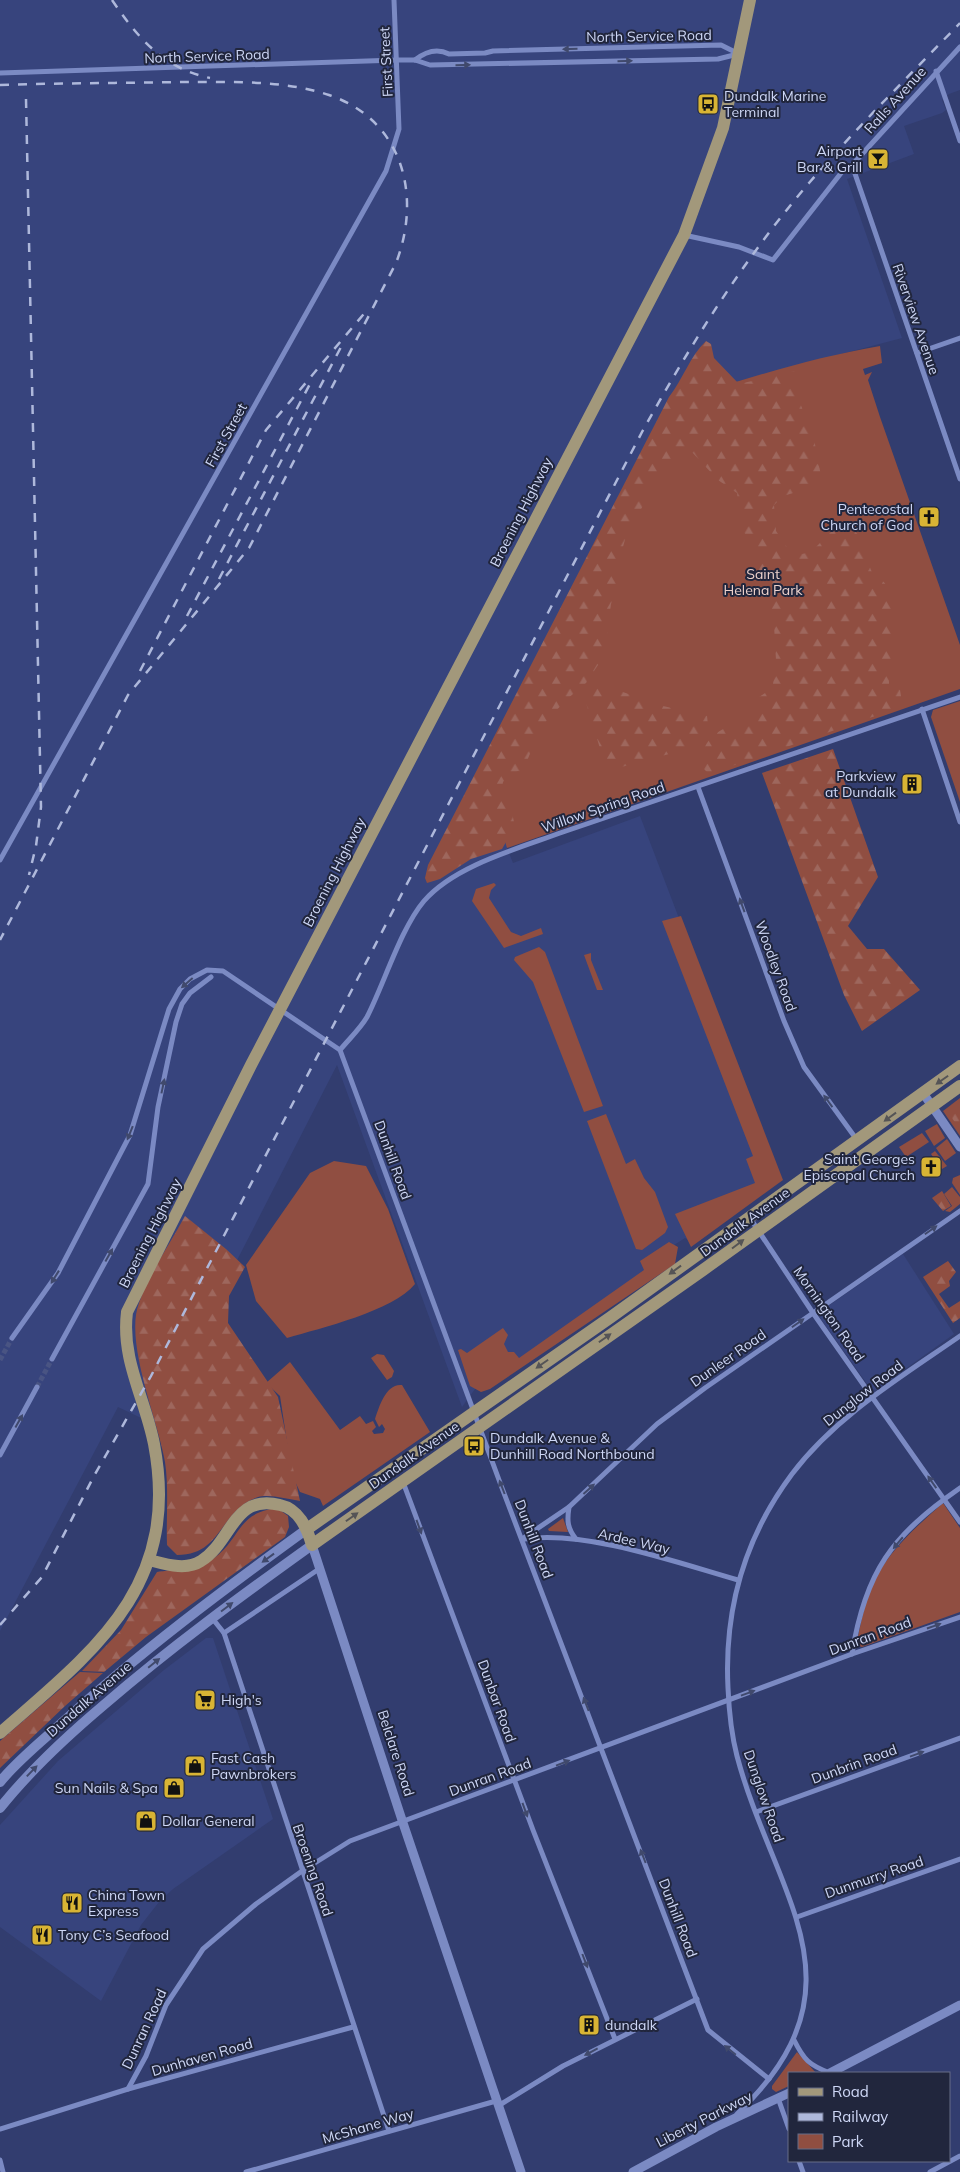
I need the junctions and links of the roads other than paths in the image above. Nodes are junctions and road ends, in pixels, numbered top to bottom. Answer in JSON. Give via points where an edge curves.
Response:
{"nodes":[{"id":1,"x":394,"y":0,"type":"edge"},
{"id":2,"x":750,"y":0,"type":"edge"},
{"id":3,"x":960,"y":47,"type":"edge"},
{"id":4,"x":739,"y":54,"type":"junction"},
{"id":5,"x":397,"y":60,"type":"junction"},
{"id":6,"x":415,"y":60,"type":"junction"},
{"id":7,"x":936,"y":71,"type":"junction"},
{"id":8,"x":0,"y":72,"type":"edge"},
{"id":9,"x":960,"y":141,"type":"edge"},
{"id":10,"x":852,"y":165,"type":"junction"},
{"id":11,"x":684,"y":234,"type":"junction"},
{"id":12,"x":960,"y":338,"type":"edge"},
{"id":13,"x":916,"y":353,"type":"junction"},
{"id":14,"x":960,"y":479,"type":"edge"},
{"id":15,"x":960,"y":697,"type":"edge"},
{"id":16,"x":922,"y":709,"type":"junction"},
{"id":17,"x":698,"y":787,"type":"junction"},
{"id":18,"x":960,"y":822,"type":"edge"},
{"id":19,"x":0,"y":860,"type":"edge"},
{"id":20,"x":211,"y":977,"type":"dead end"},
{"id":21,"x":280,"y":1009,"type":"junction"},
{"id":22,"x":340,"y":1050,"type":"junction"},
{"id":23,"x":960,"y":1066,"type":"edge"},
{"id":24,"x":960,"y":1086,"type":"edge"},
{"id":25,"x":923,"y":1093,"type":"junction"},
{"id":26,"x":932,"y":1106,"type":"junction"},
{"id":27,"x":857,"y":1140,"type":"junction"},
{"id":28,"x":960,"y":1147,"type":"edge"},
{"id":29,"x":960,"y":1211,"type":"edge"},
{"id":30,"x":749,"y":1216,"type":"junction"},
{"id":31,"x":758,"y":1230,"type":"junction"},
{"id":32,"x":813,"y":1313,"type":"junction"},
{"id":33,"x":960,"y":1336,"type":"edge"},
{"id":34,"x":12,"y":1338,"type":"tunnel mouth"},
{"id":35,"x":52,"y":1359,"type":"tunnel mouth"},
{"id":36,"x":37,"y":1387,"type":"tunnel mouth"},
{"id":37,"x":872,"y":1397,"type":"junction"},
{"id":38,"x":474,"y":1411,"type":"junction"},
{"id":39,"x":480,"y":1426,"type":"junction"},
{"id":40,"x":0,"y":1455,"type":"edge"},
{"id":41,"x":402,"y":1481,"type":"junction"},
{"id":42,"x":960,"y":1488,"type":"edge"},
{"id":43,"x":944,"y":1498,"type":"junction"},
{"id":44,"x":569,"y":1507,"type":"junction"},
{"id":45,"x":960,"y":1522,"type":"edge"},
{"id":46,"x":307,"y":1529,"type":"junction"},
{"id":47,"x":522,"y":1539,"type":"junction"},
{"id":48,"x":576,"y":1539,"type":"junction"},
{"id":49,"x":312,"y":1545,"type":"junction"},
{"id":50,"x":149,"y":1560,"type":"junction"},
{"id":51,"x":319,"y":1569,"type":"junction"},
{"id":52,"x":738,"y":1580,"type":"junction"},
{"id":53,"x":960,"y":1617,"type":"edge"},
{"id":54,"x":212,"y":1618,"type":"junction"},
{"id":55,"x":224,"y":1633,"type":"junction"},
{"id":56,"x":852,"y":1654,"type":"junction"},
{"id":57,"x":124,"y":1669,"type":"junction"},
{"id":58,"x":134,"y":1680,"type":"junction"},
{"id":59,"x":729,"y":1700,"type":"junction"},
{"id":60,"x":0,"y":1733,"type":"edge"},
{"id":61,"x":960,"y":1738,"type":"edge"},
{"id":62,"x":602,"y":1748,"type":"junction"},
{"id":63,"x":514,"y":1780,"type":"junction"},
{"id":64,"x":0,"y":1782,"type":"edge"},
{"id":65,"x":0,"y":1808,"type":"edge"},
{"id":66,"x":756,"y":1812,"type":"junction"},
{"id":67,"x":403,"y":1823,"type":"junction"},
{"id":68,"x":960,"y":1859,"type":"edge"},
{"id":69,"x":302,"y":1871,"type":"junction"},
{"id":70,"x":797,"y":1917,"type":"junction"},
{"id":71,"x":697,"y":1999,"type":"junction"},
{"id":72,"x":960,"y":2005,"type":"edge"},
{"id":73,"x":353,"y":2027,"type":"junction"},
{"id":74,"x":615,"y":2039,"type":"junction"},
{"id":75,"x":794,"y":2040,"type":"junction"},
{"id":76,"x":827,"y":2072,"type":"edge"},
{"id":77,"x":832,"y":2072,"type":"edge"},
{"id":78,"x":769,"y":2079,"type":"junction"},
{"id":79,"x":128,"y":2089,"type":"junction"},
{"id":80,"x":788,"y":2093,"type":"edge"},
{"id":81,"x":778,"y":2098,"type":"junction"},
{"id":82,"x":497,"y":2104,"type":"junction"},
{"id":83,"x":732,"y":2119,"type":"junction"},
{"id":84,"x":788,"y":2126,"type":"edge"},
{"id":85,"x":0,"y":2129,"type":"edge"},
{"id":86,"x":389,"y":2131,"type":"junction"},
{"id":87,"x":0,"y":2160,"type":"edge"},
{"id":88,"x":949,"y":2162,"type":"edge"},
{"id":89,"x":4,"y":2172,"type":"edge"},
{"id":90,"x":246,"y":2172,"type":"edge"},
{"id":91,"x":521,"y":2172,"type":"edge"},
{"id":92,"x":633,"y":2172,"type":"edge"},
{"id":93,"x":930,"y":2172,"type":"edge"}],
"edges":[{"from":1,"to":5,"type":"street","name":"First Street"},
{"from":2,"to":4,"type":"main road","name":"Broening Highway"},
{"from":3,"to":7,"type":"street","name":"Ralls Avenue"},
{"from":6,"to":4,"type":"street","name":"North Service Road","one_way":true,"via":[[430,65],[523,64],[718,59]]},
{"from":4,"to":6,"type":"street","name":"North Service Road","one_way":true,"via":[[721,45],[426,52]]},
{"from":4,"to":11,"type":"main road","name":"Broening Highway","via":[[723,128]]},
{"from":5,"to":6,"type":"street","name":"North Service Road"},
{"from":5,"to":8,"type":"street","name":"North Service Road"},
{"from":5,"to":19,"type":"street","name":"First Street","via":[[399,129],[386,171]]},
{"from":7,"to":9,"type":"street"},
{"from":7,"to":10,"type":"street","name":"Ralls Avenue"},
{"from":10,"to":11,"type":"street","name":"Ralls Avenue","via":[[845,168],[773,260],[739,247]]},
{"from":10,"to":13,"type":"street","name":"Riverview Avenue"},
{"from":11,"to":21,"type":"main road","name":"Broening Highway"},
{"from":12,"to":13,"type":"street"},
{"from":13,"to":14,"type":"street","name":"Riverview Avenue"},
{"from":15,"to":16,"type":"street","name":"Willow Spring Road"},
{"from":16,"to":17,"type":"street","name":"Willow Spring Road"},
{"from":16,"to":18,"type":"street"},
{"from":17,"to":22,"type":"street","name":"Willow Spring Road","via":[[563,832],[447,880],[413,918],[366,1019]]},
{"from":27,"to":17,"type":"street","name":"Woodley Road","one_way":true,"via":[[804,1067]]},
{"from":35,"to":20,"type":"street","one_way":true,"via":[[148,1184],[158,1108],[176,1022],[190,993]]},
{"from":21,"to":22,"type":"street"},
{"from":21,"to":34,"type":"street","one_way":true,"via":[[223,970],[207,970],[180,989],[169,1009],[130,1135],[58,1273]]},
{"from":21,"to":50,"type":"main road","name":"Broening Highway","via":[[127,1312],[125,1341],[158,1465],[156,1527]]},
{"from":22,"to":38,"type":"street","name":"Dunhill Road"},
{"from":23,"to":25,"type":"main road","name":"Dundalk Avenue","one_way":true},
{"from":24,"to":26,"type":"main road","name":"Dundalk Avenue"},
{"from":25,"to":26,"type":"street"},
{"from":25,"to":27,"type":"main road","name":"Dundalk Avenue","one_way":true},
{"from":26,"to":28,"type":"street"},
{"from":26,"to":31,"type":"main road","name":"Dundalk Avenue"},
{"from":27,"to":30,"type":"main road","name":"Dundalk Avenue"},
{"from":32,"to":29,"type":"street","name":"Dunleer Road","one_way":true},
{"from":30,"to":31,"type":"street","name":"Mornington Road"},
{"from":30,"to":38,"type":"main road","name":"Dundalk Avenue","one_way":true},
{"from":31,"to":32,"type":"street","name":"Mornington Road"},
{"from":39,"to":31,"type":"main road","name":"Dundalk Avenue","one_way":true},
{"from":32,"to":37,"type":"street","name":"Mornington Road"},
{"from":44,"to":32,"type":"street","name":"Dunleer Road","one_way":true,"via":[[657,1424]]},
{"from":33,"to":37,"type":"street","name":"Dunglow Road"},
{"from":40,"to":36,"type":"street","one_way":true},
{"from":43,"to":37,"type":"street","name":"Mornington Road","one_way":true},
{"from":37,"to":52,"type":"street","name":"Dunglow Road","via":[[832,1431],[792,1474],[755,1538]]},
{"from":38,"to":39,"type":"street","name":"Dunhill Road"},
{"from":38,"to":46,"type":"main road","name":"Dundalk Avenue"},
{"from":39,"to":41,"type":"main road","name":"Dundalk Avenue"},
{"from":47,"to":39,"type":"street","name":"Dunhill Road","one_way":true},
{"from":49,"to":41,"type":"main road","name":"Dundalk Avenue","one_way":true},
{"from":41,"to":63,"type":"street","name":"Dunbar Road","one_way":true},
{"from":42,"to":43,"type":"street"},
{"from":43,"to":45,"type":"street","name":"Mornington Road"},
{"from":43,"to":56,"type":"street","one_way":true,"via":[[917,1520],[880,1564],[862,1603]]},
{"from":44,"to":47,"type":"street","name":"Dunleer Road"},
{"from":44,"to":48,"type":"street","via":[[569,1531]]},
{"from":46,"to":49,"type":"main road","name":"Belclare Road"},
{"from":46,"to":50,"type":"main road","name":"Belclare Road","via":[[288,1507],[267,1502],[245,1510],[201,1561],[176,1566]]},
{"from":46,"to":57,"type":"main road","name":"Dundalk Avenue","one_way":true,"via":[[207,1602]]},
{"from":47,"to":48,"type":"street","name":"Ardee Way"},
{"from":62,"to":47,"type":"street","name":"Dunhill Road","one_way":true},
{"from":48,"to":52,"type":"street","name":"Ardee Way","via":[[630,1550]]},
{"from":49,"to":51,"type":"street","name":"Belclare Road"},
{"from":54,"to":49,"type":"main road","name":"Dundalk Avenue","one_way":true},
{"from":50,"to":60,"type":"main road","name":"Broening Highway","via":[[138,1587],[109,1632],[69,1674]]},
{"from":51,"to":55,"type":"street"},
{"from":51,"to":67,"type":"street","name":"Belclare Road"},
{"from":52,"to":59,"type":"street","name":"Dunglow Road","via":[[728,1635]]},
{"from":56,"to":53,"type":"street","name":"Dunran Road","one_way":true},
{"from":54,"to":55,"type":"street","name":"Broening Road"},
{"from":58,"to":54,"type":"main road","name":"Dundalk Avenue","one_way":true},
{"from":55,"to":69,"type":"street","name":"Broening Road"},
{"from":59,"to":56,"type":"street","name":"Dunran Road","one_way":true},
{"from":57,"to":58,"type":"main road"},
{"from":57,"to":64,"type":"main road","name":"Dundalk Avenue"},
{"from":65,"to":58,"type":"main road","name":"Dundalk Avenue","one_way":true,"via":[[34,1768]]},
{"from":59,"to":62,"type":"street","name":"Dunran Road"},
{"from":59,"to":66,"type":"street","name":"Dunglow Road","via":[[736,1753]]},
{"from":66,"to":61,"type":"street","name":"Dunbrin Road","one_way":true},
{"from":63,"to":62,"type":"street","name":"Dunran Road","one_way":true},
{"from":71,"to":62,"type":"street","name":"Dunhill Road","one_way":true},
{"from":63,"to":67,"type":"street","name":"Dunran Road"},
{"from":63,"to":74,"type":"street","name":"Dunbar Road","one_way":true},
{"from":66,"to":70,"type":"street","name":"Dunglow Road"},
{"from":67,"to":69,"type":"street","name":"Dunran Road","via":[[350,1841]]},
{"from":67,"to":82,"type":"street","name":"Belclare Road"},
{"from":68,"to":70,"type":"street","name":"Dunmurry Road"},
{"from":69,"to":73,"type":"street","name":"Broening Road"},
{"from":69,"to":79,"type":"street","name":"Dunran Road","via":[[228,1926],[204,1949],[166,2005],[146,2056]]},
{"from":70,"to":75,"type":"street","name":"Dunglow Road","via":[[807,1975],[805,2006]]},
{"from":71,"to":74,"type":"street","name":"McShane Way"},
{"from":78,"to":71,"type":"street","name":"Dunhill Road","one_way":true,"via":[[714,2037],[708,2030]]},
{"from":72,"to":77,"type":"street"},
{"from":73,"to":79,"type":"street","name":"Dunhaven Road"},
{"from":73,"to":86,"type":"street","name":"Broening Road"},
{"from":74,"to":82,"type":"street","name":"McShane Way","one_way":true},
{"from":75,"to":76,"type":"street","via":[[804,2059]]},
{"from":75,"to":78,"type":"street","name":"Dunglow Road"},
{"from":78,"to":83,"type":"street","name":"Dunglow Road"},
{"from":79,"to":85,"type":"street","name":"Dunhaven Road"},
{"from":80,"to":81,"type":"street","name":"Liberty Parkway"},
{"from":81,"to":83,"type":"street","name":"Liberty Parkway"},
{"from":81,"to":84,"type":"street"},
{"from":82,"to":86,"type":"street","name":"McShane Way"},
{"from":82,"to":91,"type":"street","name":"Belclare Road"},
{"from":83,"to":92,"type":"street","name":"Liberty Parkway"},
{"from":86,"to":90,"type":"street","name":"McShane Way"},
{"from":87,"to":89,"type":"street"},
{"from":88,"to":93,"type":"street"}]}
